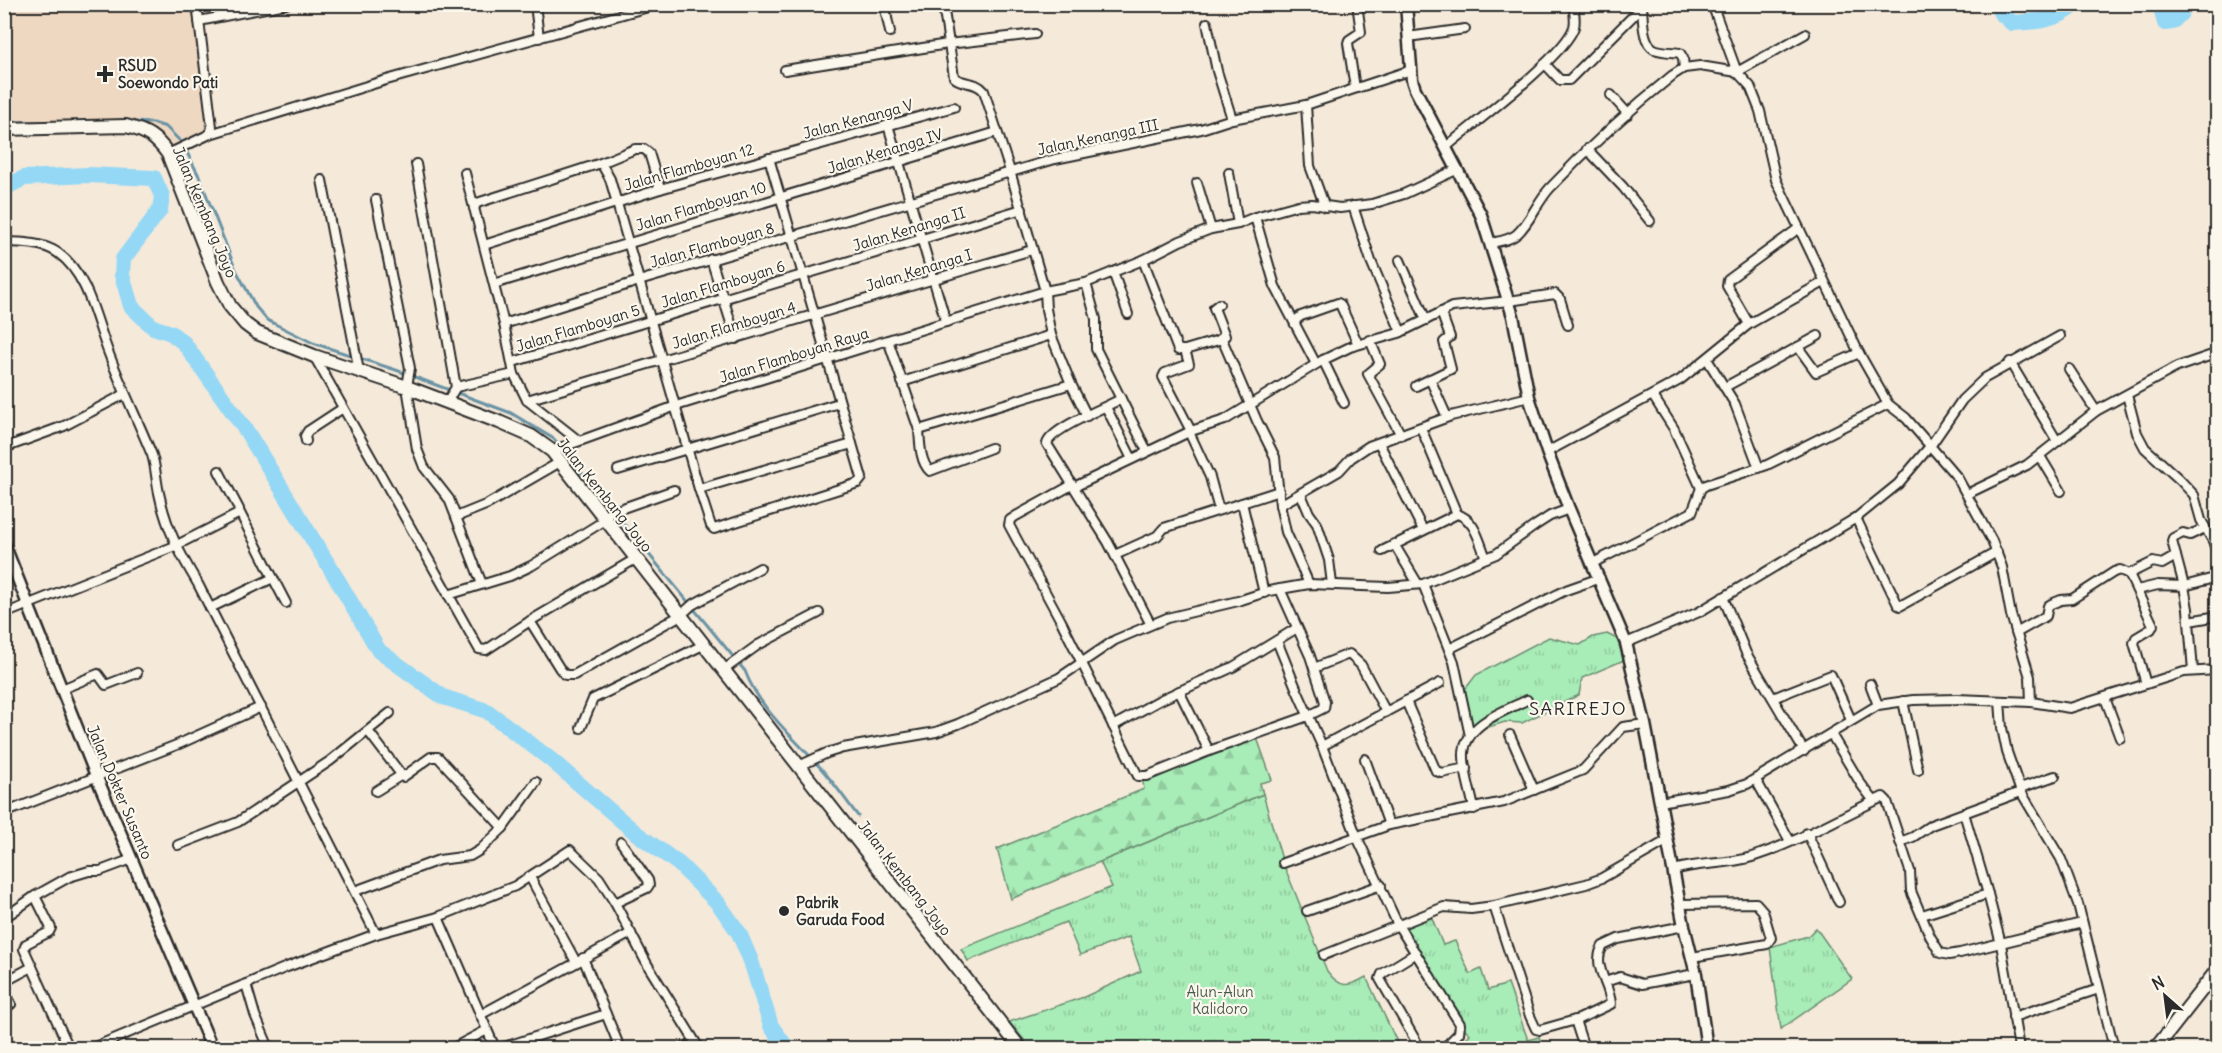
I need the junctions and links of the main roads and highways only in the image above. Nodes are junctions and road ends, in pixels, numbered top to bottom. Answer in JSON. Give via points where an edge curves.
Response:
{"nodes":[{"id":1,"x":4,"y":129,"type":"edge"},
{"id":2,"x":2217,"y":969,"type":"edge"},
{"id":3,"x":1020,"y":1048,"type":"edge"},
{"id":4,"x":2156,"y":1048,"type":"edge"}],
"edges":[{"from":1,"to":3,"type":"main road","name":"Jalan Kembang Joyo","via":[[126,126],[143,130],[157,139],[168,154],[218,282],[245,324],[257,333],[314,356],[407,387],[531,436],[556,457]]},
{"from":2,"to":4,"type":"main road"}]}
